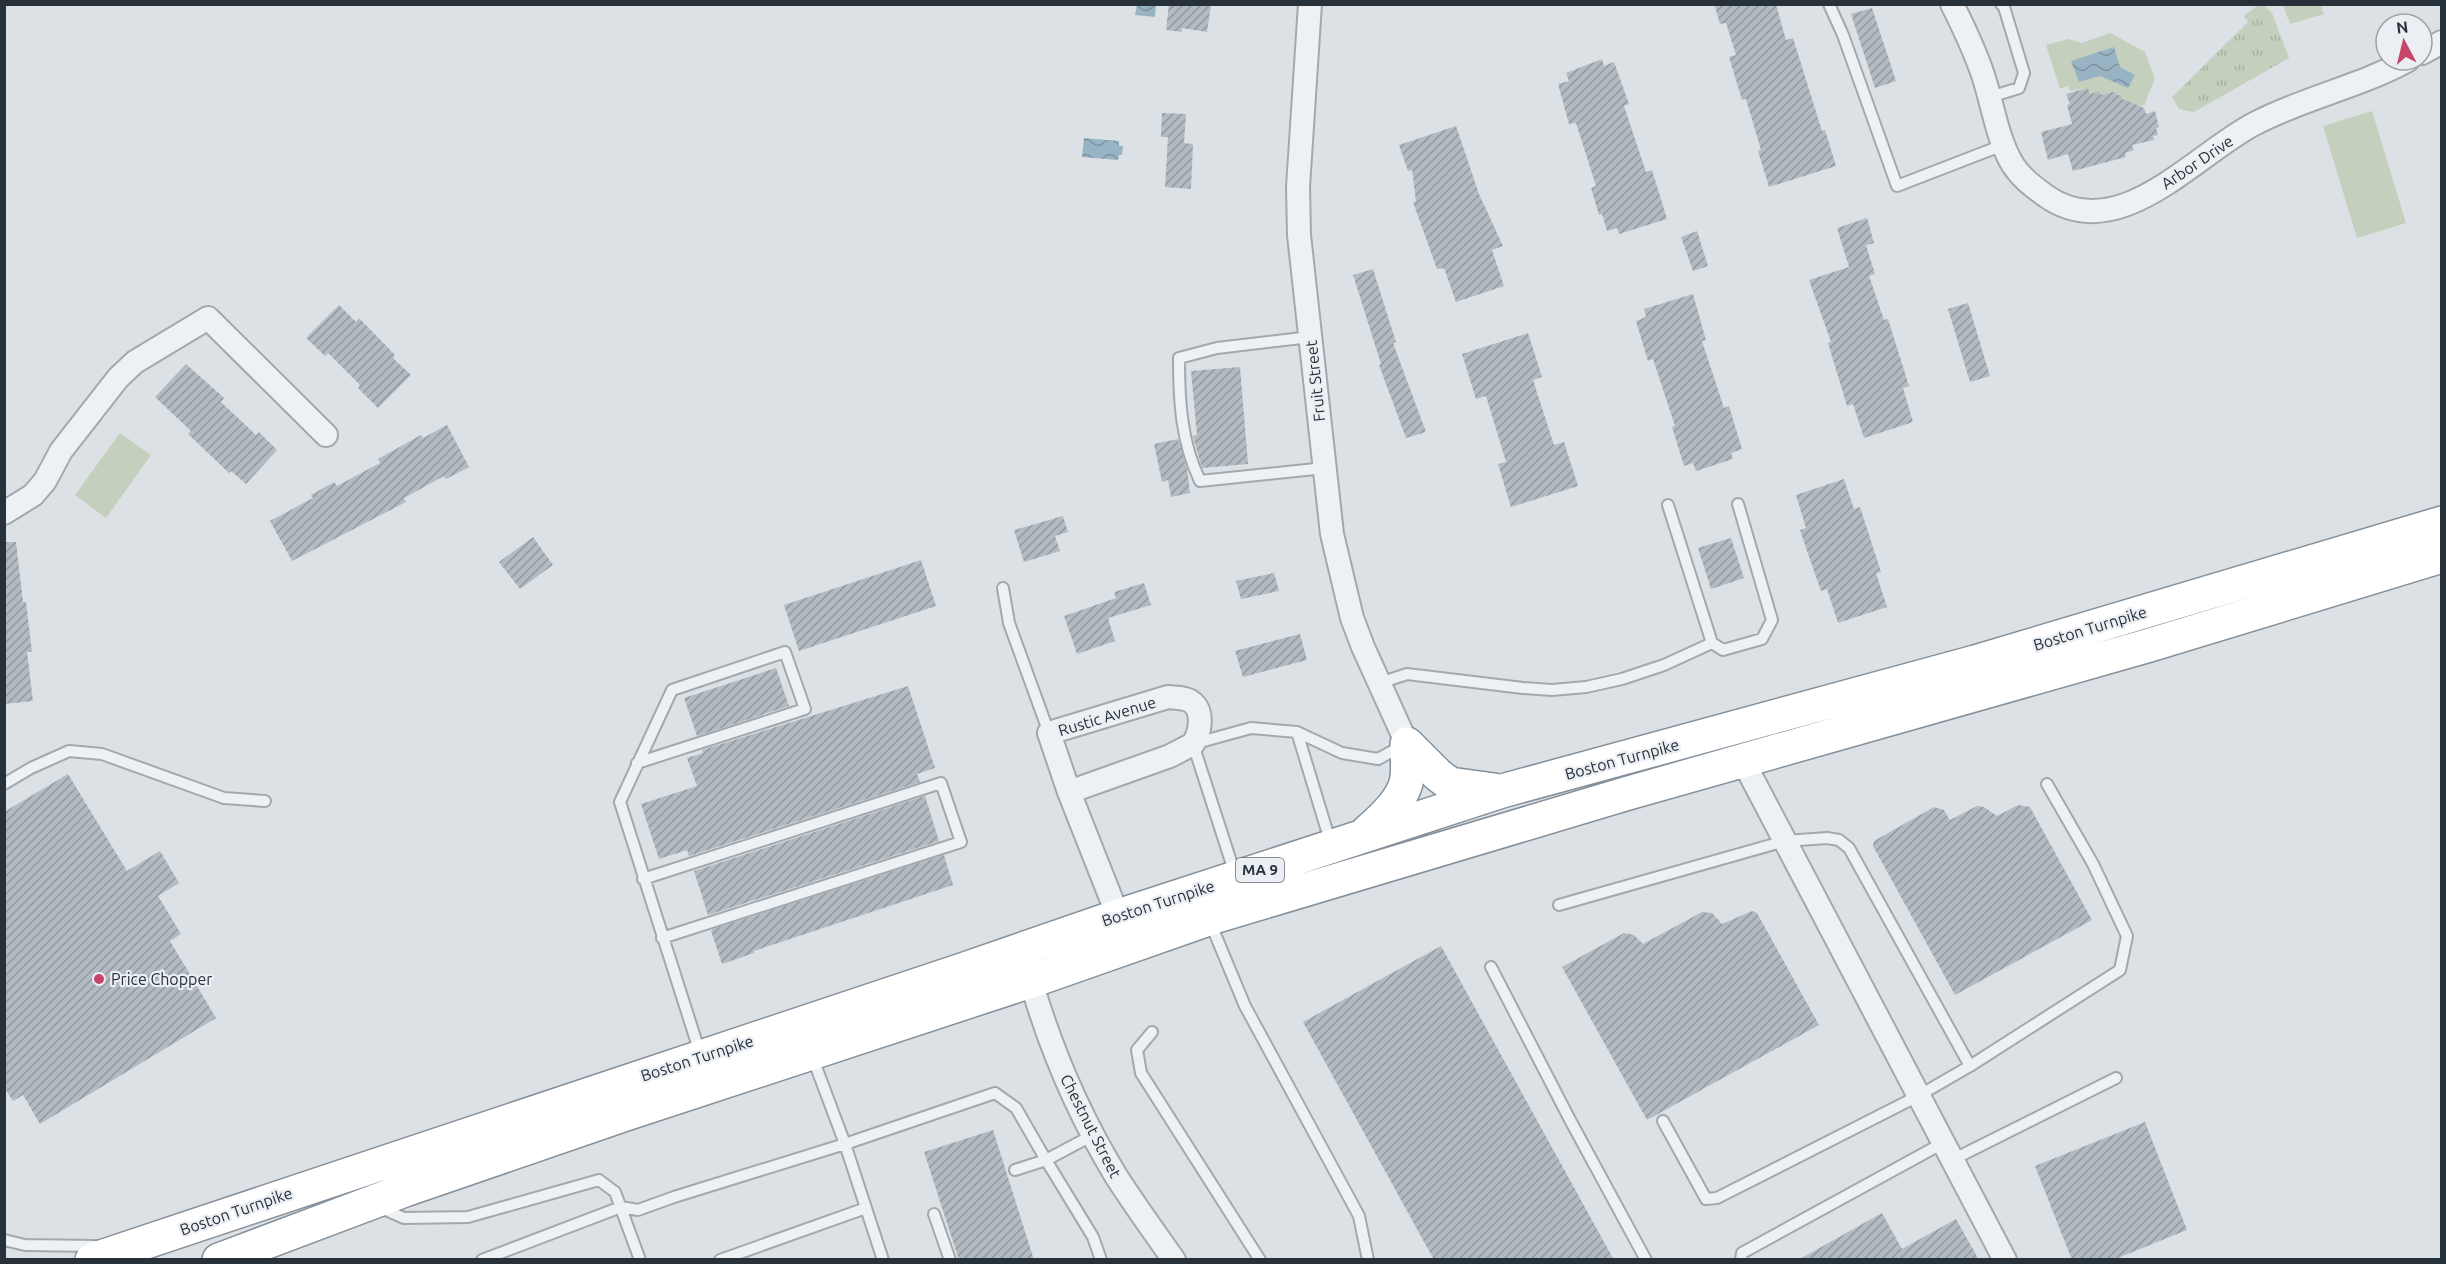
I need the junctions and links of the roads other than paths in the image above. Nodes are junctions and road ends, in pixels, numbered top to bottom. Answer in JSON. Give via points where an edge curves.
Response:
{"nodes":[{"id":1,"x":1311,"y":4,"type":"edge"},
{"id":2,"x":1829,"y":4,"type":"edge"},
{"id":3,"x":2001,"y":4,"type":"edge"},
{"id":4,"x":1954,"y":5,"type":"edge"},
{"id":5,"x":2386,"y":72,"type":"edge"},
{"id":6,"x":1989,"y":97,"type":"junction"},
{"id":7,"x":2003,"y":145,"type":"junction"},
{"id":8,"x":1310,"y":337,"type":"junction"},
{"id":9,"x":326,"y":435,"type":"dead end"},
{"id":10,"x":1325,"y":468,"type":"junction"},
{"id":11,"x":1738,"y":504,"type":"dead end"},
{"id":12,"x":1668,"y":505,"type":"dead end"},
{"id":13,"x":4,"y":513,"type":"edge"},
{"id":14,"x":2442,"y":523,"type":"edge"},
{"id":15,"x":2442,"y":556,"type":"edge"},
{"id":16,"x":1003,"y":588,"type":"dead end"},
{"id":17,"x":1712,"y":643,"type":"junction"},
{"id":18,"x":1380,"y":683,"type":"junction"},
{"id":19,"x":1296,"y":732,"type":"junction"},
{"id":20,"x":1049,"y":733,"type":"junction"},
{"id":21,"x":1193,"y":744,"type":"junction"},
{"id":22,"x":1407,"y":744,"type":"junction"},
{"id":23,"x":1743,"y":761,"type":"junction"},
{"id":24,"x":637,"y":763,"type":"junction"},
{"id":25,"x":2047,"y":783,"type":"dead end"},
{"id":26,"x":4,"y":784,"type":"edge"},
{"id":27,"x":1502,"y":791,"type":"junction"},
{"id":28,"x":1069,"y":792,"type":"junction"},
{"id":29,"x":265,"y":801,"type":"dead end"},
{"id":30,"x":1785,"y":841,"type":"junction"},
{"id":31,"x":1346,"y":842,"type":"junction"},
{"id":32,"x":1236,"y":878,"type":"junction"},
{"id":33,"x":643,"y":879,"type":"junction"},
{"id":34,"x":1559,"y":905,"type":"dead end"},
{"id":35,"x":1118,"y":916,"type":"junction"},
{"id":36,"x":1208,"y":919,"type":"junction"},
{"id":37,"x":662,"y":938,"type":"junction"},
{"id":38,"x":1491,"y":967,"type":"dead end"},
{"id":39,"x":1031,"y":981,"type":"junction"},
{"id":40,"x":1152,"y":1032,"type":"dead end"},
{"id":41,"x":811,"y":1053,"type":"junction"},
{"id":42,"x":701,"y":1056,"type":"junction"},
{"id":43,"x":1970,"y":1066,"type":"junction"},
{"id":44,"x":2116,"y":1078,"type":"dead end"},
{"id":45,"x":1918,"y":1096,"type":"junction"},
{"id":46,"x":1663,"y":1121,"type":"dead end"},
{"id":47,"x":1093,"y":1135,"type":"junction"},
{"id":48,"x":845,"y":1144,"type":"junction"},
{"id":49,"x":1947,"y":1151,"type":"junction"},
{"id":50,"x":1046,"y":1160,"type":"junction"},
{"id":51,"x":1015,"y":1170,"type":"dead end"},
{"id":52,"x":371,"y":1203,"type":"junction"},
{"id":53,"x":621,"y":1207,"type":"junction"},
{"id":54,"x":866,"y":1208,"type":"junction"},
{"id":55,"x":934,"y":1214,"type":"dead end"},
{"id":56,"x":4,"y":1240,"type":"edge"},
{"id":57,"x":130,"y":1247,"type":"junction"},
{"id":58,"x":638,"y":1259,"type":"edge"},
{"id":59,"x":92,"y":1260,"type":"edge"},
{"id":60,"x":219,"y":1260,"type":"edge"},
{"id":61,"x":482,"y":1260,"type":"edge"},
{"id":62,"x":720,"y":1260,"type":"edge"},
{"id":63,"x":883,"y":1260,"type":"edge"},
{"id":64,"x":950,"y":1260,"type":"edge"},
{"id":65,"x":1101,"y":1260,"type":"edge"},
{"id":66,"x":1174,"y":1260,"type":"edge"},
{"id":67,"x":1260,"y":1260,"type":"edge"},
{"id":68,"x":1368,"y":1260,"type":"edge"},
{"id":69,"x":1646,"y":1260,"type":"edge"},
{"id":70,"x":1741,"y":1260,"type":"edge"},
{"id":71,"x":2005,"y":1260,"type":"edge"}],
"edges":[{"from":1,"to":8,"type":"street","name":"Fruit Street","via":[[1298,187]]},
{"from":2,"to":7,"type":"lane","via":[[1897,186]]},
{"from":3,"to":6,"type":"lane","via":[[2024,73],[2019,88]]},
{"from":4,"to":6,"type":"street","name":"Arbor Drive"},
{"from":5,"to":7,"type":"street","name":"Arbor Drive","via":[[2253,124],[2164,186],[2120,208],[2088,213],[2056,203],[2027,182]]},
{"from":6,"to":7,"type":"street","name":"Arbor Drive"},
{"from":8,"to":10,"type":"street","name":"Fruit Street"},
{"from":8,"to":10,"type":"lane","via":[[1217,348],[1179,358],[1179,404],[1189,457],[1200,481]]},
{"from":9,"to":13,"type":"street","via":[[208,318],[135,362],[118,378],[61,451],[45,481],[33,495]]},
{"from":10,"to":18,"type":"street","name":"Fruit Street","via":[[1332,534],[1352,618]]},
{"from":11,"to":17,"type":"lane","via":[[1772,620],[1762,639],[1723,650]]},
{"from":12,"to":17,"type":"lane"},
{"from":14,"to":27,"type":"highway","name":"Boston Turnpike","number":"MA 9","via":[[1975,662]]},
{"from":15,"to":23,"type":"highway","name":"Boston Turnpike","number":"MA 9","via":[[2150,645]]},
{"from":16,"to":20,"type":"lane","via":[[1009,623]]},
{"from":17,"to":18,"type":"lane","via":[[1664,665],[1586,687],[1533,689],[1407,674]]},
{"from":18,"to":22,"type":"street","name":"Fruit Street"},
{"from":19,"to":21,"type":"lane","via":[[1251,728]]},
{"from":19,"to":22,"type":"lane","via":[[1342,753],[1378,759]]},
{"from":19,"to":31,"type":"lane"},
{"from":20,"to":21,"type":"street","name":"Rustic Avenue","via":[[1168,697],[1184,699],[1196,708],[1200,727]]},
{"from":20,"to":28,"type":"street","name":"Rustic Avenue"},
{"from":21,"to":28,"type":"street"},
{"from":21,"to":32,"type":"lane"},
{"from":22,"to":27,"type":"highway","via":[[1450,783]]},
{"from":22,"to":31,"type":"highway","via":[[1406,783],[1398,800],[1377,824]]},
{"from":23,"to":30,"type":"street"},
{"from":23,"to":36,"type":"highway","name":"Boston Turnpike","number":"MA 9"},
{"from":24,"to":24,"type":"lane","via":[[672,690],[786,652],[805,708]]},
{"from":24,"to":33,"type":"lane","via":[[620,802]]},
{"from":25,"to":43,"type":"lane","via":[[2093,864],[2127,936],[2120,970]]},
{"from":26,"to":29,"type":"lane","via":[[69,751],[102,754],[224,798]]},
{"from":27,"to":31,"type":"highway","name":"Boston Turnpike","number":"MA 9"},
{"from":28,"to":35,"type":"street","name":"Rustic Avenue"},
{"from":30,"to":34,"type":"lane"},
{"from":30,"to":43,"type":"lane","via":[[1827,838],[1839,840],[1849,848]]},
{"from":30,"to":45,"type":"street"},
{"from":31,"to":32,"type":"highway","name":"Boston Turnpike","number":"MA 9"},
{"from":32,"to":35,"type":"highway","name":"Boston Turnpike","number":"MA 9"},
{"from":33,"to":37,"type":"lane"},
{"from":33,"to":37,"type":"lane","via":[[941,783],[961,842]]},
{"from":35,"to":42,"type":"highway","name":"Boston Turnpike","number":"MA 9"},
{"from":36,"to":39,"type":"highway","name":"Boston Turnpike","number":"MA 9"},
{"from":36,"to":68,"type":"lane","via":[[1245,1006],[1359,1216]]},
{"from":37,"to":42,"type":"lane"},
{"from":38,"to":69,"type":"lane"},
{"from":39,"to":41,"type":"highway","name":"Boston Turnpike","number":"MA 9"},
{"from":39,"to":47,"type":"street","name":"Chestnut Street","via":[[1053,1049]]},
{"from":40,"to":67,"type":"lane","via":[[1137,1050],[1141,1073]]},
{"from":41,"to":48,"type":"lane"},
{"from":41,"to":52,"type":"highway","name":"Boston Turnpike","number":"MA 9"},
{"from":42,"to":57,"type":"highway","name":"Boston Turnpike","number":"MA 9"},
{"from":43,"to":45,"type":"lane"},
{"from":44,"to":49,"type":"lane"},
{"from":45,"to":46,"type":"lane","via":[[1717,1198],[1706,1199]]},
{"from":45,"to":49,"type":"street"},
{"from":47,"to":50,"type":"lane"},
{"from":47,"to":66,"type":"street","name":"Chestnut Street"},
{"from":48,"to":50,"type":"lane","via":[[995,1093],[1016,1108]]},
{"from":48,"to":53,"type":"lane","via":[[638,1210]]},
{"from":48,"to":54,"type":"lane"},
{"from":49,"to":70,"type":"lane","via":[[1742,1253]]},
{"from":49,"to":71,"type":"street"},
{"from":50,"to":51,"type":"lane"},
{"from":50,"to":65,"type":"lane","via":[[1093,1237]]},
{"from":52,"to":53,"type":"lane","via":[[404,1218],[468,1217],[599,1180],[615,1192]]},
{"from":52,"to":60,"type":"highway","name":"Boston Turnpike","number":"MA 9"},
{"from":53,"to":58,"type":"lane"},
{"from":53,"to":61,"type":"lane"},
{"from":54,"to":62,"type":"lane"},
{"from":54,"to":63,"type":"lane"},
{"from":55,"to":64,"type":"lane"},
{"from":56,"to":57,"type":"lane","via":[[25,1245]]},
{"from":57,"to":59,"type":"highway","name":"Boston Turnpike","number":"MA 9"}]}
